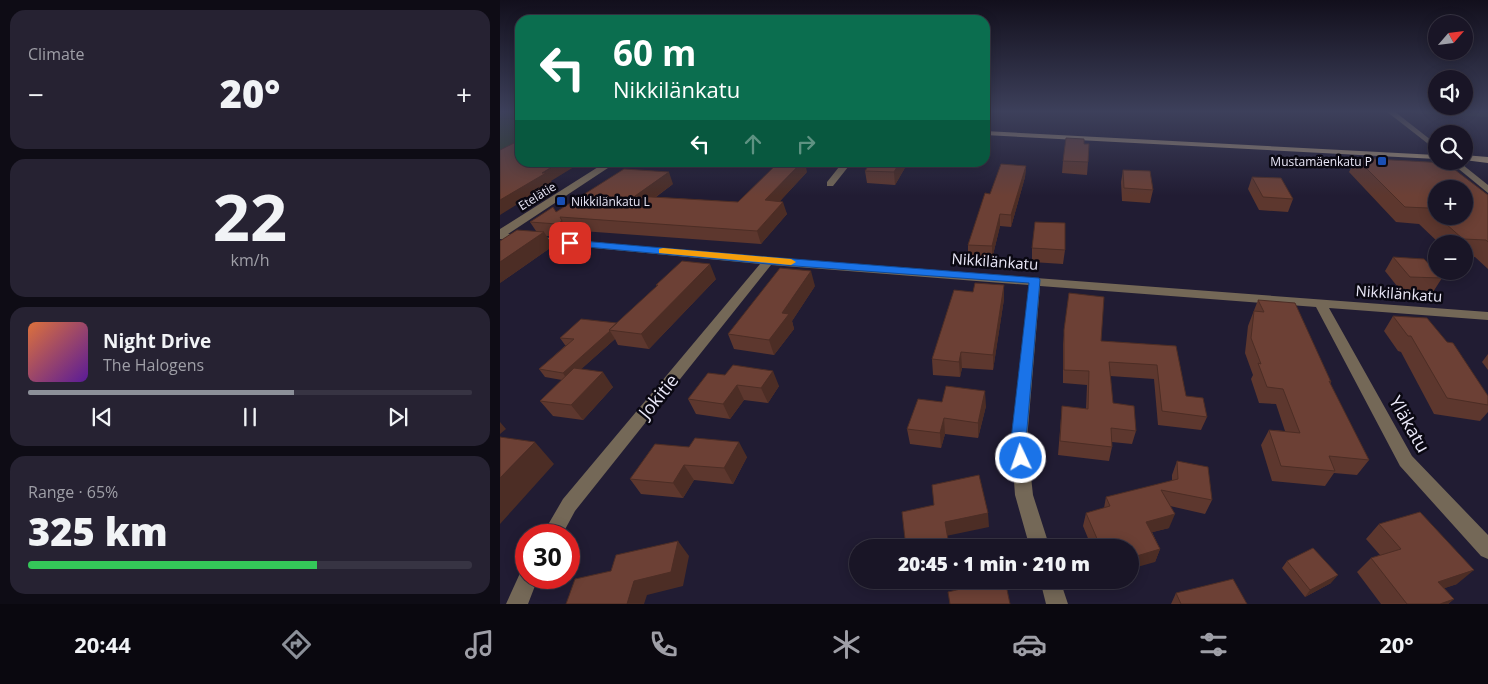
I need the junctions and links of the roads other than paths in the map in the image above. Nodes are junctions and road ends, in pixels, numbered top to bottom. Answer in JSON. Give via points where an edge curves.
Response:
{"nodes":[{"id":1,"x":1115,"y":139,"type":"edge"},
{"id":2,"x":1428,"y":157,"type":"edge"},
{"id":3,"x":1473,"y":159,"type":"edge"},
{"id":4,"x":1488,"y":160,"type":"edge"},
{"id":5,"x":605,"y":167,"type":"edge"},
{"id":6,"x":844,"y":167,"type":"edge"},
{"id":7,"x":1464,"y":170,"type":"edge"},
{"id":8,"x":830,"y":184,"type":"dead end"},
{"id":9,"x":1488,"y":190,"type":"edge"},
{"id":10,"x":500,"y":235,"type":"edge"},
{"id":11,"x":768,"y":260,"type":"junction"},
{"id":12,"x":1035,"y":280,"type":"junction"},
{"id":13,"x":1320,"y":303,"type":"junction"},
{"id":14,"x":1488,"y":316,"type":"edge"},
{"id":15,"x":558,"y":524,"type":"edge"},
{"id":16,"x":1037,"y":539,"type":"edge"},
{"id":17,"x":1488,"y":549,"type":"edge"},
{"id":18,"x":523,"y":589,"type":"edge"},
{"id":19,"x":1053,"y":589,"type":"edge"},
{"id":20,"x":517,"y":604,"type":"edge"},
{"id":21,"x":1057,"y":604,"type":"edge"}],
"edges":[{"from":1,"to":2,"type":"street"},
{"from":3,"to":4,"type":"street"},
{"from":5,"to":10,"type":"street","name":"Etelätie"},
{"from":6,"to":8,"type":"street"},
{"from":7,"to":9,"type":"street"},
{"from":10,"to":11,"type":"street","name":"Nikkilänkatu"},
{"from":11,"to":12,"type":"street","name":"Nikkilänkatu"},
{"from":11,"to":15,"type":"street","name":"Jokitie","via":[[569,506]]},
{"from":12,"to":13,"type":"street","name":"Nikkilänkatu"},
{"from":12,"to":16,"type":"street","via":[[1019,440],[1024,496]]},
{"from":13,"to":14,"type":"street","name":"Nikkilänkatu"},
{"from":13,"to":17,"type":"street","name":"Yläkatu","via":[[1406,460]]},
{"from":18,"to":20,"type":"street"},
{"from":19,"to":21,"type":"street"}]}
